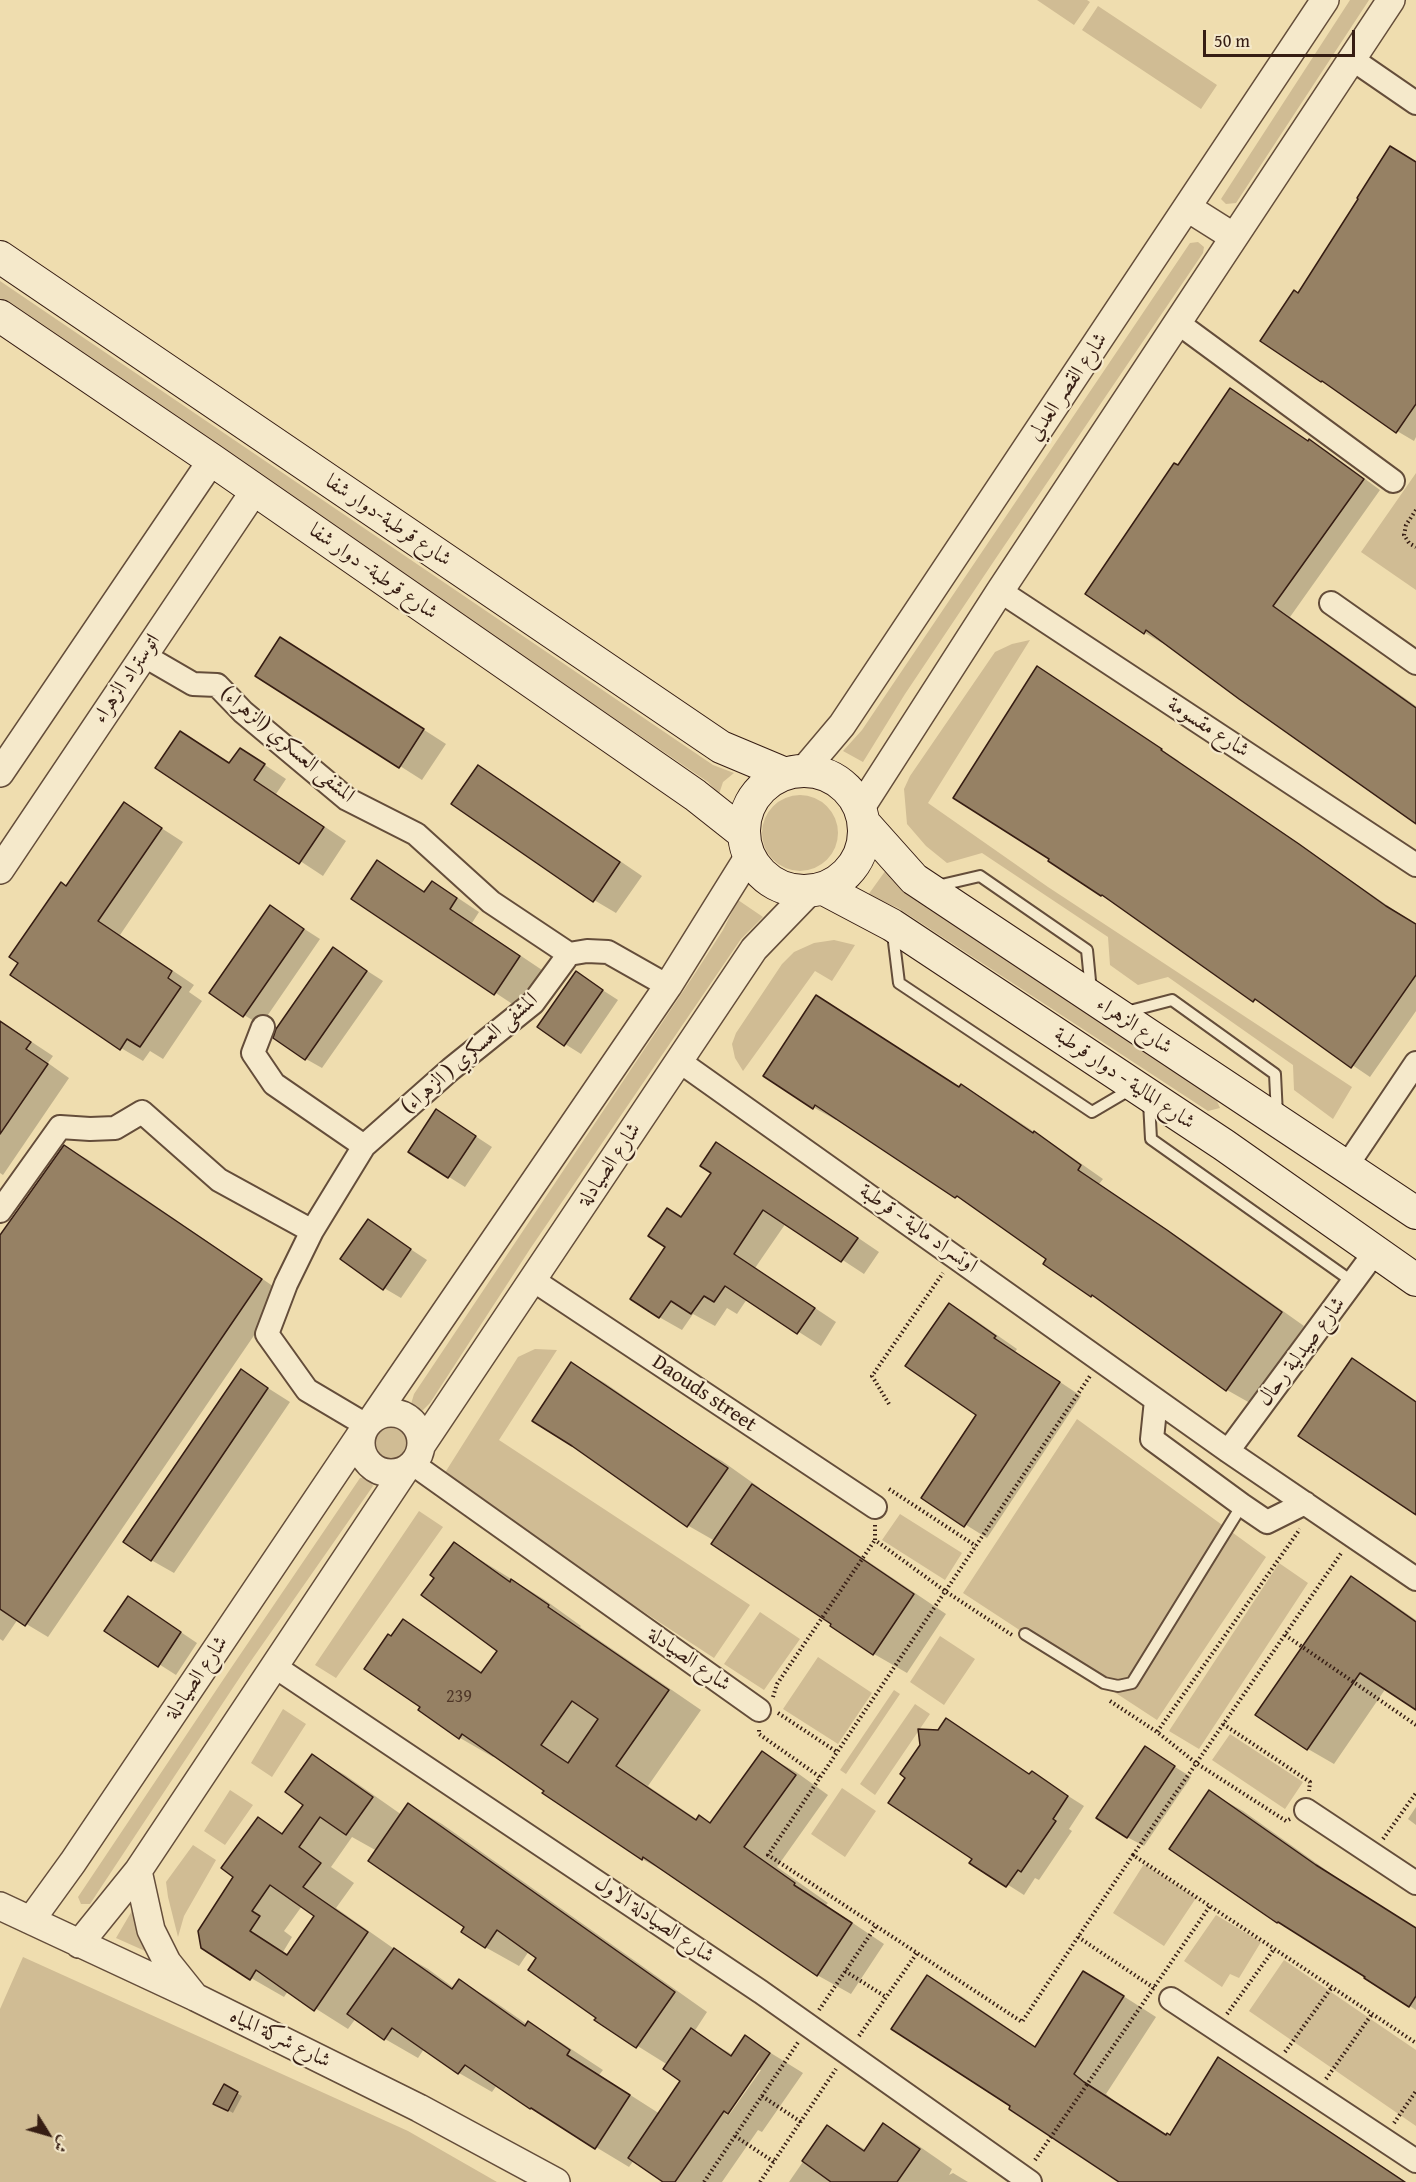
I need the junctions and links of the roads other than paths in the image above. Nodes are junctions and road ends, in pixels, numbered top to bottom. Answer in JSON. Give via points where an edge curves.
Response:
{"nodes":[{"id":1,"x":1391,"y":0,"type":"edge"},
{"id":2,"x":1323,"y":1,"type":"edge"},
{"id":3,"x":1352,"y":59,"type":"junction"},
{"id":4,"x":1416,"y":103,"type":"edge"},
{"id":5,"x":1188,"y":208,"type":"junction"},
{"id":6,"x":1234,"y":237,"type":"junction"},
{"id":7,"x":0,"y":257,"type":"edge"},
{"id":8,"x":0,"y":316,"type":"edge"},
{"id":9,"x":1178,"y":323,"type":"junction"},
{"id":10,"x":212,"y":460,"type":"junction"},
{"id":11,"x":1393,"y":481,"type":"dead end"},
{"id":12,"x":255,"y":490,"type":"junction"},
{"id":13,"x":1000,"y":591,"type":"junction"},
{"id":14,"x":1330,"y":603,"type":"dead end"},
{"id":15,"x":143,"y":655,"type":"junction"},
{"id":16,"x":1416,"y":663,"type":"edge"},
{"id":17,"x":794,"y":772,"type":"junction"},
{"id":18,"x":0,"y":773,"type":"edge"},
{"id":19,"x":862,"y":816,"type":"junction"},
{"id":20,"x":746,"y":845,"type":"junction"},
{"id":21,"x":1416,"y":865,"type":"edge"},
{"id":22,"x":0,"y":870,"type":"edge"},
{"id":23,"x":816,"y":890,"type":"junction"},
{"id":24,"x":892,"y":925,"type":"junction"},
{"id":25,"x":569,"y":954,"type":"junction"},
{"id":26,"x":668,"y":986,"type":"junction"},
{"id":27,"x":1117,"y":1015,"type":"junction"},
{"id":28,"x":263,"y":1027,"type":"dead end"},
{"id":29,"x":679,"y":1060,"type":"junction"},
{"id":30,"x":1416,"y":1064,"type":"edge"},
{"id":31,"x":1142,"y":1091,"type":"junction"},
{"id":32,"x":1250,"y":1103,"type":"junction"},
{"id":33,"x":1278,"y":1122,"type":"junction"},
{"id":34,"x":1224,"y":1145,"type":"junction"},
{"id":35,"x":364,"y":1146,"type":"junction"},
{"id":36,"x":1346,"y":1167,"type":"junction"},
{"id":37,"x":1413,"y":1208,"type":"edge"},
{"id":38,"x":0,"y":1211,"type":"edge"},
{"id":39,"x":312,"y":1231,"type":"junction"},
{"id":40,"x":1375,"y":1252,"type":"junction"},
{"id":41,"x":533,"y":1280,"type":"junction"},
{"id":42,"x":1416,"y":1280,"type":"edge"},
{"id":43,"x":1353,"y":1282,"type":"junction"},
{"id":44,"x":1156,"y":1400,"type":"junction"},
{"id":45,"x":367,"y":1426,"type":"junction"},
{"id":46,"x":1228,"y":1451,"type":"junction"},
{"id":47,"x":413,"y":1460,"type":"junction"},
{"id":48,"x":881,"y":1498,"type":"road end"},
{"id":49,"x":1242,"y":1505,"type":"junction"},
{"id":50,"x":1309,"y":1507,"type":"junction"},
{"id":51,"x":1416,"y":1580,"type":"edge"},
{"id":52,"x":1025,"y":1634,"type":"dead end"},
{"id":53,"x":274,"y":1666,"type":"junction"},
{"id":54,"x":759,"y":1710,"type":"road end"},
{"id":55,"x":1306,"y":1810,"type":"road end"},
{"id":56,"x":138,"y":1871,"type":"junction"},
{"id":57,"x":1416,"y":1883,"type":"edge"},
{"id":58,"x":0,"y":1906,"type":"edge"},
{"id":59,"x":31,"y":1920,"type":"junction"},
{"id":60,"x":79,"y":1944,"type":"junction"},
{"id":61,"x":195,"y":1997,"type":"junction"},
{"id":62,"x":1171,"y":1999,"type":"road end"},
{"id":63,"x":1416,"y":2161,"type":"edge"},
{"id":64,"x":1026,"y":2180,"type":"edge"},
{"id":65,"x":556,"y":2182,"type":"edge"}],
"edges":[{"from":1,"to":3,"type":"street"},
{"from":2,"to":5,"type":"street","name":"شارع القصر العدلي"},
{"from":3,"to":4,"type":"street"},
{"from":3,"to":6,"type":"street"},
{"from":5,"to":6,"type":"street"},
{"from":5,"to":17,"type":"street","name":"شارع القصر العدلي","via":[[842,725]]},
{"from":6,"to":9,"type":"street"},
{"from":7,"to":17,"type":"main road","name":"شارع قرطبة-دوار شفا","via":[[721,747]]},
{"from":8,"to":10,"type":"main road","name":"شارع قرطبة- دوار شفا"},
{"from":9,"to":11,"type":"street"},
{"from":9,"to":13,"type":"street"},
{"from":10,"to":12,"type":"main road","name":"شارع قرطبة- دوار شفا"},
{"from":10,"to":18,"type":"street"},
{"from":12,"to":15,"type":"street","name":"اتوستراد الزهراء"},
{"from":12,"to":20,"type":"main road","name":"شارع قرطبة- دوار شفا","via":[[695,795]]},
{"from":13,"to":19,"type":"street"},
{"from":13,"to":21,"type":"street","name":"شارع مقسومة"},
{"from":14,"to":16,"type":"street"},
{"from":15,"to":22,"type":"street","name":"اتوستراد الزهراء"},
{"from":15,"to":25,"type":"street","name":"المشفى العسكري (الزهراء)","via":[[193,684],[218,685],[243,712],[347,799],[416,834],[491,902]]},
{"from":17,"to":19,"type":"main road","via":[[822,772],[839,780],[852,793]]},
{"from":17,"to":20,"type":"main road","via":[[766,783],[753,797],[746,814]]},
{"from":19,"to":23,"type":"main road","via":[[864,844],[856,863],[842,879]]},
{"from":19,"to":27,"type":"main road","name":"شارع الزهراء","via":[[914,879]]},
{"from":20,"to":23,"type":"main road","via":[[764,876],[785,889]]},
{"from":20,"to":26,"type":"street","name":"شارع الصيادلة"},
{"from":23,"to":24,"type":"main road","name":"شارع المالية - دوار قرطبة"},
{"from":23,"to":29,"type":"street","name":"شارع الصيادلة","via":[[754,949]]},
{"from":24,"to":31,"type":"main road","name":"شارع المالية - دوار قرطبة"},
{"from":24,"to":31,"type":"lane","via":[[899,983],[1072,1099],[1092,1112]]},
{"from":25,"to":26,"type":"street","via":[[608,952]]},
{"from":25,"to":35,"type":"street","name":"المشفى العسكري ( الزهراء)","via":[[533,1003]]},
{"from":26,"to":45,"type":"street","name":"شارع الصيادلة"},
{"from":27,"to":32,"type":"main road","name":"شارع الزهراء"},
{"from":27,"to":33,"type":"lane","via":[[1172,1000],[1275,1074]]},
{"from":28,"to":35,"type":"street","via":[[253,1053],[274,1084]]},
{"from":29,"to":41,"type":"street","name":"شارع الصيادلة"},
{"from":29,"to":44,"type":"street","name":"اوتسراد مالية - قرطبة"},
{"from":30,"to":36,"type":"street"},
{"from":31,"to":34,"type":"main road","name":"شارع المالية - دوار قرطبة"},
{"from":31,"to":43,"type":"lane","via":[[1151,1139]]},
{"from":32,"to":33,"type":"main road","name":"شارع الزهراء"},
{"from":32,"to":34,"type":"main road"},
{"from":33,"to":36,"type":"main road","name":"شارع الزهراء"},
{"from":34,"to":40,"type":"main road","name":"شارع المالية - دوار قرطبة"},
{"from":35,"to":39,"type":"street","name":"المشفى العسكري ( الزهراء)"},
{"from":36,"to":37,"type":"main road","name":"شارع الزهراء"},
{"from":38,"to":39,"type":"street","via":[[60,1127],[115,1128],[142,1112],[219,1179]]},
{"from":39,"to":45,"type":"street","name":"المشفى العسكري ( الزهراء)","via":[[267,1334],[308,1390]]},
{"from":40,"to":42,"type":"main road","name":"شارع المالية - دوار قرطبة"},
{"from":40,"to":43,"type":"street","name":"شارع صيدلية رحال"},
{"from":41,"to":47,"type":"street","name":"شارع الصيادلة"},
{"from":41,"to":48,"type":"street","name":"Daouds street"},
{"from":43,"to":46,"type":"street","name":"شارع صيدلية رحال"},
{"from":44,"to":46,"type":"street","name":"اوتسراد مالية - قرطبة"},
{"from":44,"to":49,"type":"street","via":[[1152,1439]]},
{"from":45,"to":47,"type":"street","via":[[360,1444],[362,1454],[376,1469],[385,1473]]},
{"from":45,"to":47,"type":"street","via":[[382,1413],[392,1412],[410,1419],[421,1436]]},
{"from":45,"to":59,"type":"street","name":"شارع الصيادلة"},
{"from":46,"to":50,"type":"street","name":"اوتسراد مالية - قرطبة"},
{"from":47,"to":53,"type":"street","name":"شارع الصيادلة"},
{"from":47,"to":54,"type":"street","name":"شارع الصيادلة"},
{"from":49,"to":50,"type":"street","via":[[1267,1522]]},
{"from":49,"to":52,"type":"lane","via":[[1132,1683],[1104,1683]]},
{"from":50,"to":51,"type":"street","name":"اوتسراد مالية - قرطبة"},
{"from":53,"to":56,"type":"street","name":"شارع الصيادلة"},
{"from":53,"to":64,"type":"street","name":"شارع الصيادلة الاول","via":[[809,2026]]},
{"from":55,"to":57,"type":"street"},
{"from":56,"to":60,"type":"street","name":"شارع الصيادلة"},
{"from":56,"to":61,"type":"street","via":[[152,1930],[167,1962]]},
{"from":58,"to":59,"type":"street","name":"شارع شركة المياه"},
{"from":59,"to":60,"type":"street","name":"شارع شركة المياه"},
{"from":60,"to":61,"type":"street","name":"شارع شركة المياه"},
{"from":61,"to":65,"type":"street","name":"شارع شركة المياه","via":[[419,2108]]},
{"from":62,"to":63,"type":"street"}]}
